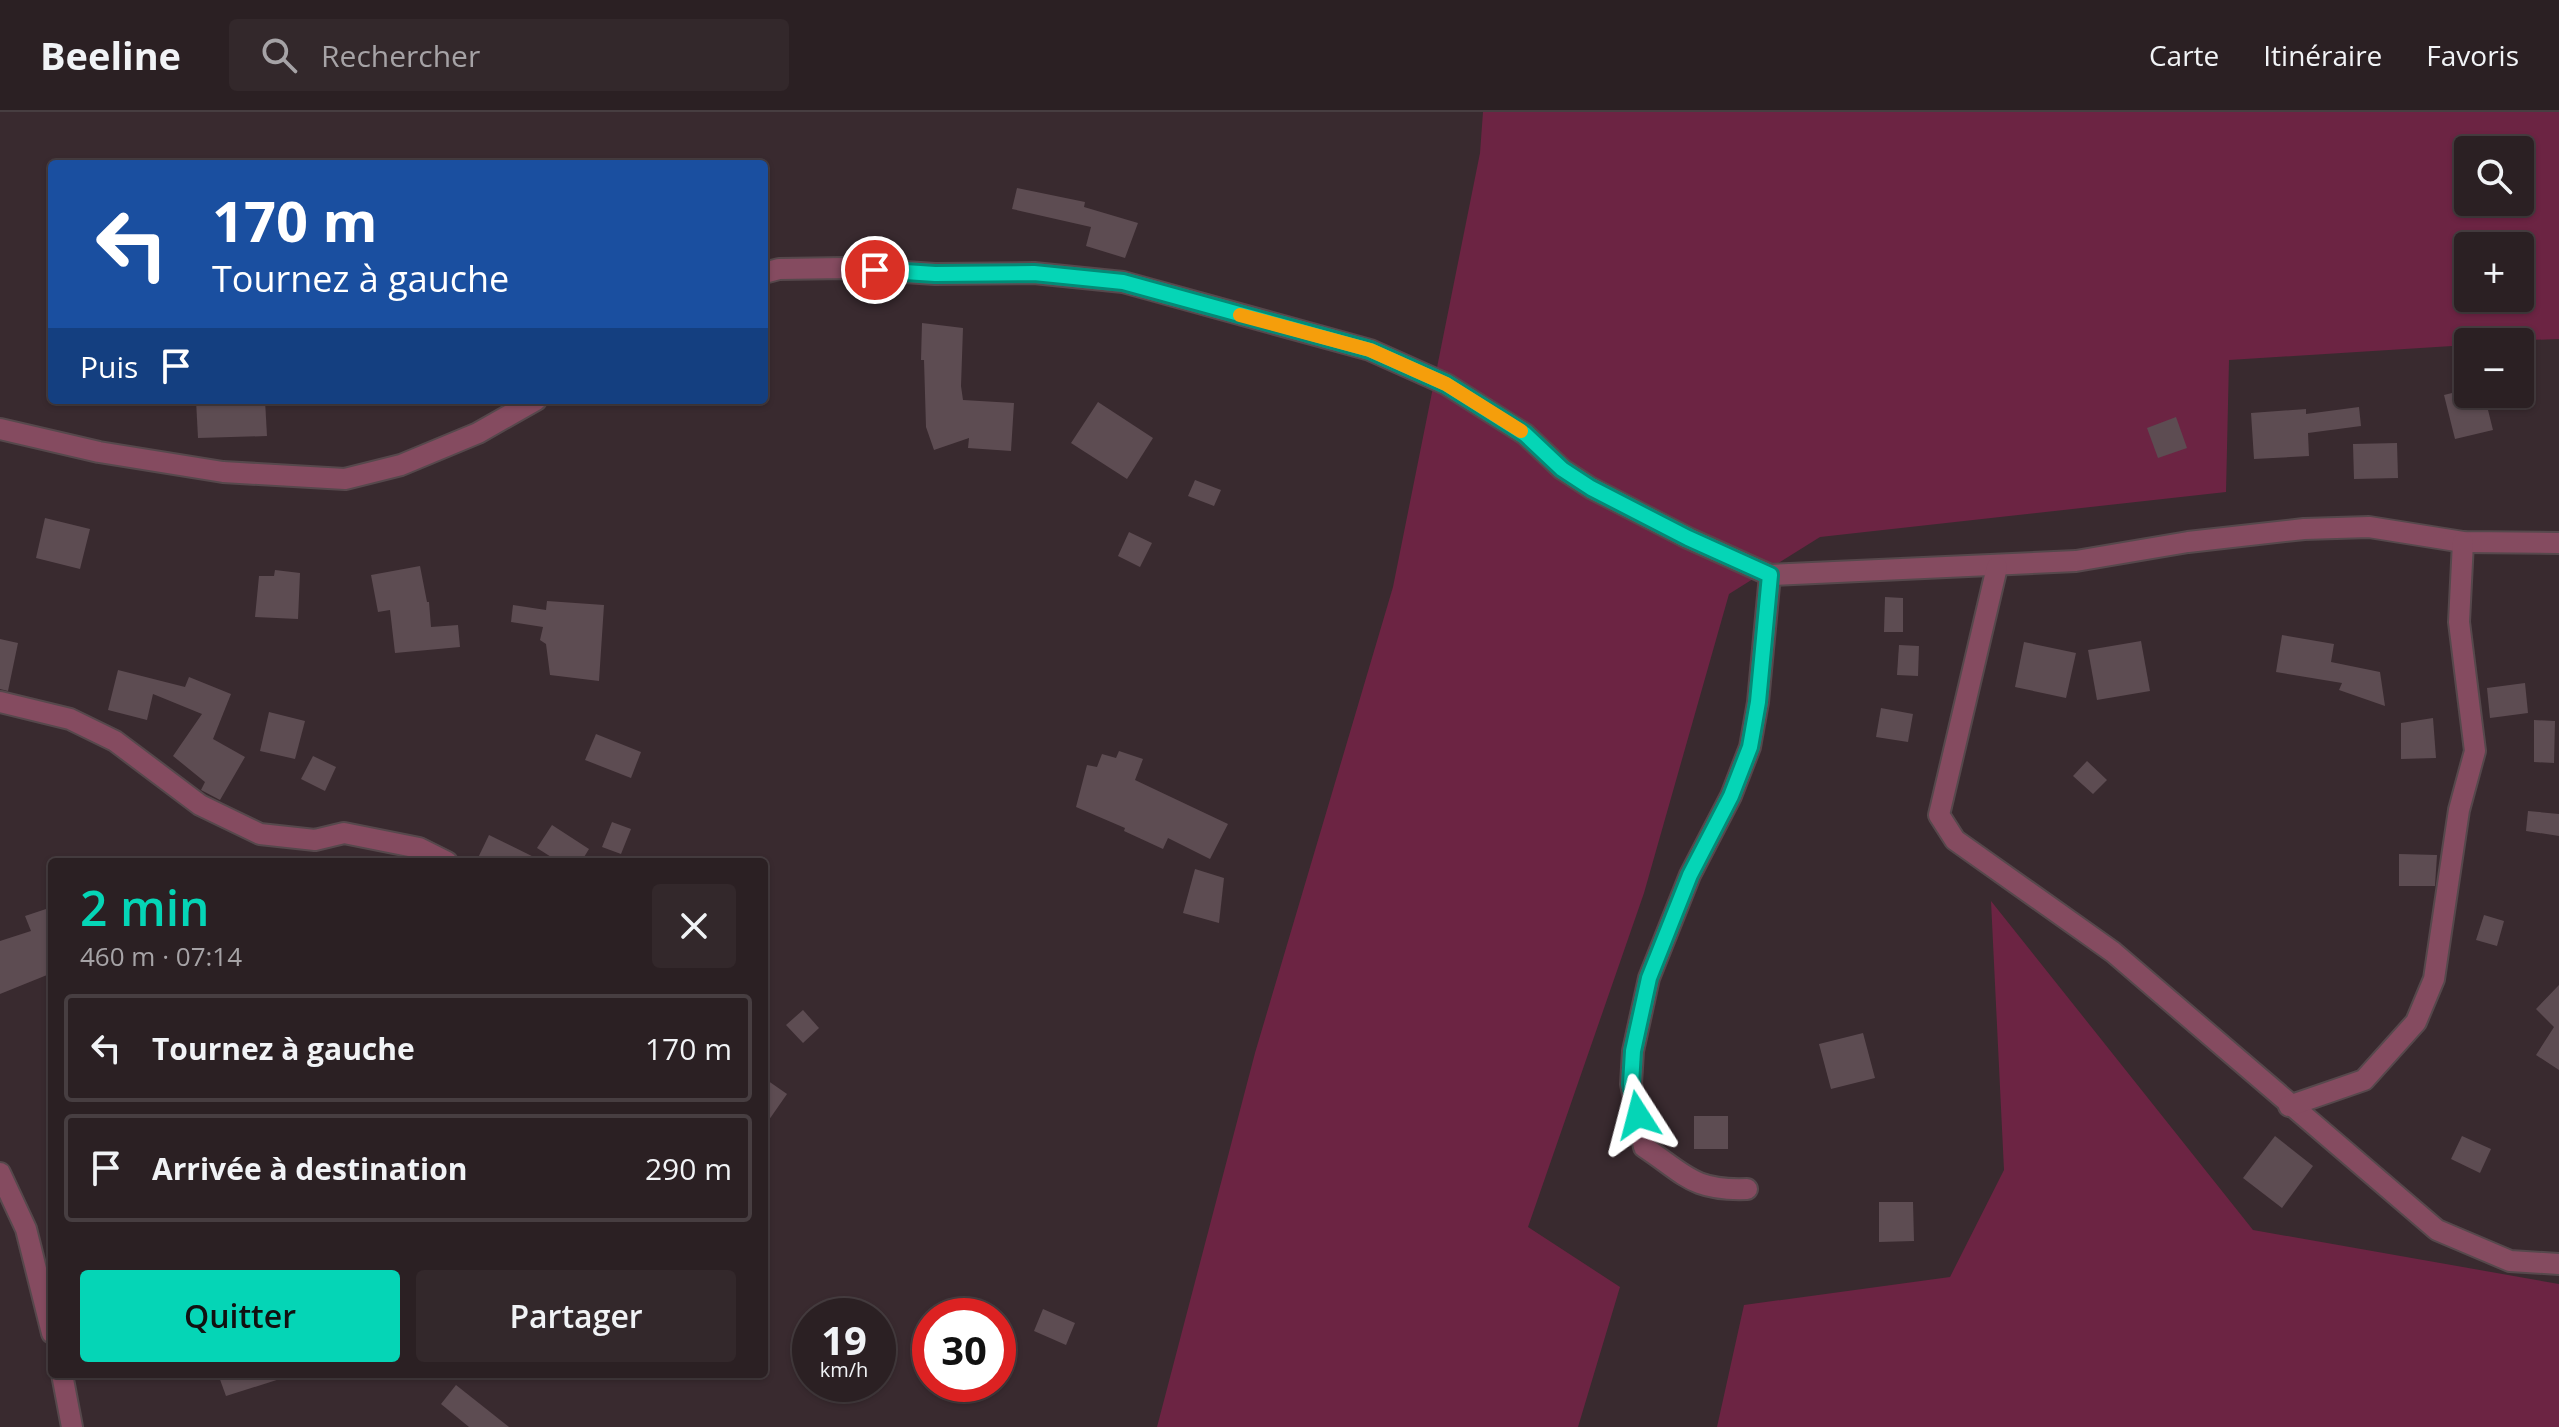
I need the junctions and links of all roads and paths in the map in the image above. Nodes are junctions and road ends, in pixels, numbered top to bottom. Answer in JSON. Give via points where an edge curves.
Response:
{"nodes":[{"id":1,"x":768,"y":272,"type":"edge"},
{"id":2,"x":529,"y":404,"type":"edge"},
{"id":3,"x":0,"y":429,"type":"edge"},
{"id":4,"x":2463,"y":542,"type":"junction"},
{"id":5,"x":2559,"y":543,"type":"edge"},
{"id":6,"x":1997,"y":567,"type":"junction"},
{"id":7,"x":1770,"y":575,"type":"junction"},
{"id":8,"x":0,"y":702,"type":"edge"},
{"id":9,"x":439,"y":858,"type":"edge"},
{"id":10,"x":2289,"y":1106,"type":"junction"},
{"id":11,"x":0,"y":1173,"type":"edge"},
{"id":12,"x":1747,"y":1189,"type":"dead end"},
{"id":13,"x":2559,"y":1264,"type":"edge"},
{"id":14,"x":48,"y":1317,"type":"edge"},
{"id":15,"x":63,"y":1378,"type":"edge"},
{"id":16,"x":72,"y":1427,"type":"edge"}],
"edges":[{"from":1,"to":7,"type":"street","via":[[845,268],[1034,273],[1123,282],[1370,350],[1446,384],[1525,434],[1591,488]]},
{"from":2,"to":3,"type":"street","via":[[478,433],[401,465],[345,479],[223,472]]},
{"from":4,"to":5,"type":"street"},
{"from":4,"to":6,"type":"street","via":[[2369,527],[2304,529]]},
{"from":4,"to":10,"type":"street","via":[[2459,622],[2475,751],[2459,810],[2434,979],[2416,1022],[2364,1080]]},
{"from":6,"to":7,"type":"street"},
{"from":6,"to":10,"type":"street","via":[[1939,815],[1955,840],[2113,952]]},
{"from":7,"to":12,"type":"street","via":[[1750,747],[1649,978],[1631,1084],[1644,1147],[1693,1182],[1720,1190]]},
{"from":8,"to":9,"type":"street","via":[[70,719],[115,741],[200,805],[260,834],[315,840],[344,833],[419,848]]},
{"from":10,"to":13,"type":"street","via":[[2437,1230],[2510,1261]]},
{"from":11,"to":14,"type":"street","via":[[26,1229]]},
{"from":15,"to":16,"type":"street"}]}
